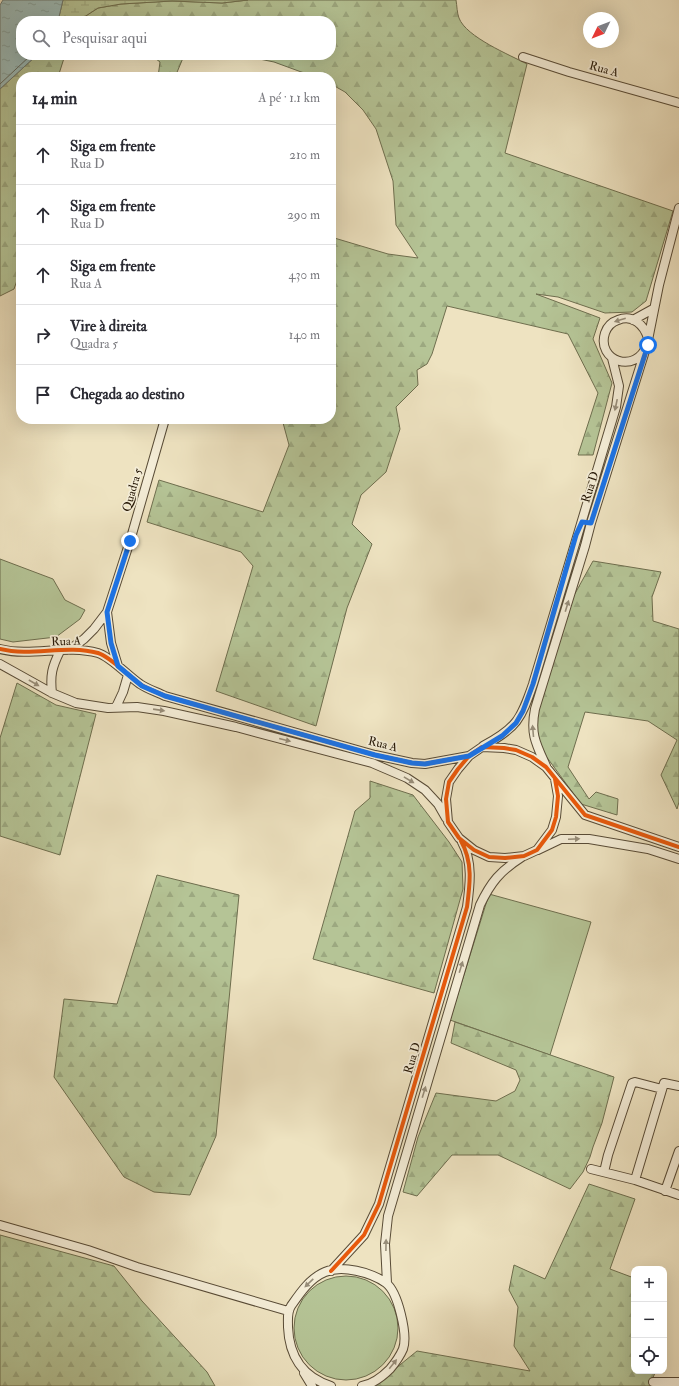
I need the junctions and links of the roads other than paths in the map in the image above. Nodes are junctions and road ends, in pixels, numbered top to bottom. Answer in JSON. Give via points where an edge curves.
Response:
{"nodes":[{"id":1,"x":523,"y":57,"type":"dead end"},
{"id":2,"x":679,"y":103,"type":"edge"},
{"id":3,"x":679,"y":208,"type":"edge"},
{"id":4,"x":653,"y":309,"type":"junction"},
{"id":5,"x":633,"y":320,"type":"junction"},
{"id":6,"x":648,"y":338,"type":"junction"},
{"id":7,"x":645,"y":351,"type":"junction"},
{"id":8,"x":612,"y":358,"type":"junction"},
{"id":9,"x":164,"y":424,"type":"edge"},
{"id":10,"x":582,"y":522,"type":"junction"},
{"id":11,"x":591,"y":523,"type":"junction"},
{"id":12,"x":107,"y":612,"type":"junction"},
{"id":13,"x":0,"y":649,"type":"edge"},
{"id":14,"x":69,"y":650,"type":"junction"},
{"id":15,"x":60,"y":651,"type":"junction"},
{"id":16,"x":0,"y":664,"type":"edge"},
{"id":17,"x":118,"y":666,"type":"junction"},
{"id":18,"x":128,"y":675,"type":"junction"},
{"id":19,"x":52,"y":693,"type":"junction"},
{"id":20,"x":116,"y":707,"type":"junction"},
{"id":21,"x":316,"y":738,"type":"junction"},
{"id":22,"x":314,"y":747,"type":"junction"},
{"id":23,"x":482,"y":747,"type":"junction"},
{"id":24,"x":469,"y":756,"type":"junction"},
{"id":25,"x":546,"y":767,"type":"junction"},
{"id":26,"x":555,"y":779,"type":"junction"},
{"id":27,"x":448,"y":822,"type":"junction"},
{"id":28,"x":459,"y":838,"type":"junction"},
{"id":29,"x":679,"y":847,"type":"edge"},
{"id":30,"x":537,"y":850,"type":"junction"},
{"id":31,"x":524,"y":856,"type":"junction"},
{"id":32,"x":679,"y":859,"type":"edge"},
{"id":33,"x":679,"y":1086,"type":"edge"},
{"id":34,"x":662,"y":1089,"type":"junction"},
{"id":35,"x":408,"y":1106,"type":"junction"},
{"id":36,"x":418,"y":1110,"type":"junction"},
{"id":37,"x":679,"y":1150,"type":"edge"},
{"id":38,"x":591,"y":1170,"type":"dead end"},
{"id":39,"x":604,"y":1172,"type":"junction"},
{"id":40,"x":636,"y":1180,"type":"junction"},
{"id":41,"x":665,"y":1191,"type":"junction"},
{"id":42,"x":679,"y":1195,"type":"edge"},
{"id":43,"x":0,"y":1225,"type":"edge"},
{"id":44,"x":331,"y":1271,"type":"junction"},
{"id":45,"x":387,"y":1284,"type":"junction"},
{"id":46,"x":288,"y":1310,"type":"junction"},
{"id":47,"x":301,"y":1368,"type":"junction"},
{"id":48,"x":653,"y":1382,"type":"dead end"},
{"id":49,"x":679,"y":1382,"type":"edge"},
{"id":50,"x":312,"y":1386,"type":"edge"},
{"id":51,"x":331,"y":1386,"type":"edge"},
{"id":52,"x":366,"y":1386,"type":"edge"}],
"edges":[{"from":1,"to":2,"type":"street","name":"Rua A"},
{"from":3,"to":4,"type":"street"},
{"from":4,"to":5,"type":"street"},
{"from":4,"to":6,"type":"street"},
{"from":5,"to":6,"type":"street","via":[[646,330]]},
{"from":5,"to":8,"type":"street","one_way":true,"via":[[618,320],[606,329],[604,344]]},
{"from":6,"to":7,"type":"street"},
{"from":7,"to":8,"type":"street","via":[[634,361],[626,362]]},
{"from":7,"to":11,"type":"street","name":"Rua D"},
{"from":8,"to":10,"type":"street","name":"Rua D","one_way":true,"via":[[619,386],[616,407]]},
{"from":9,"to":12,"type":"street","name":"Quadra 5"},
{"from":10,"to":11,"type":"street"},
{"from":10,"to":23,"type":"street","name":"Rua D","via":[[523,711],[516,723],[502,736]]},
{"from":25,"to":11,"type":"street","name":"Rua D","one_way":true,"via":[[534,739],[532,722]]},
{"from":12,"to":14,"type":"street","name":"Quadra 5","via":[[94,629]]},
{"from":12,"to":17,"type":"street","name":"Quadra 5","via":[[111,643]]},
{"from":13,"to":15,"type":"street","name":"Rua A","via":[[21,652]]},
{"from":14,"to":15,"type":"street","name":"Rua A"},
{"from":14,"to":17,"type":"street","name":"Rua A","via":[[100,654]]},
{"from":15,"to":19,"type":"street","via":[[53,666]]},
{"from":16,"to":19,"type":"street","name":"Rua A","one_way":true},
{"from":17,"to":18,"type":"street","name":"Rua A"},
{"from":18,"to":20,"type":"street","via":[[124,692]]},
{"from":18,"to":21,"type":"street","name":"Rua A","via":[[142,686],[165,696]]},
{"from":19,"to":20,"type":"street","name":"Rua A","via":[[76,703]]},
{"from":20,"to":22,"type":"street","name":"Rua A","one_way":true,"via":[[164,710]]},
{"from":21,"to":22,"type":"street"},
{"from":21,"to":24,"type":"street","name":"Rua A","via":[[412,763],[425,764]]},
{"from":22,"to":27,"type":"street","name":"Rua A","one_way":true,"via":[[372,763],[407,778],[425,790],[438,804]]},
{"from":23,"to":24,"type":"street"},
{"from":23,"to":25,"type":"street","via":[[516,750]]},
{"from":24,"to":27,"type":"street","via":[[449,782],[446,800]]},
{"from":25,"to":26,"type":"street"},
{"from":26,"to":29,"type":"street","via":[[585,815]]},
{"from":26,"to":30,"type":"street","via":[[558,796],[556,817],[552,830]]},
{"from":27,"to":28,"type":"street"},
{"from":28,"to":31,"type":"street","via":[[474,850],[489,857]]},
{"from":28,"to":35,"type":"street","name":"Rua D","via":[[467,851],[470,873],[467,907]]},
{"from":30,"to":31,"type":"street"},
{"from":30,"to":32,"type":"street","one_way":true,"via":[[561,839],[589,838],[648,849]]},
{"from":36,"to":31,"type":"street","name":"Rua D","one_way":true,"via":[[480,905],[496,879],[508,866]]},
{"from":33,"to":34,"type":"street","via":[[664,1083]]},
{"from":34,"to":39,"type":"street","via":[[632,1083]]},
{"from":34,"to":40,"type":"street"},
{"from":35,"to":36,"type":"street"},
{"from":35,"to":44,"type":"street","name":"Rua D","via":[[379,1204],[364,1235]]},
{"from":45,"to":36,"type":"street","name":"Rua D","one_way":true,"via":[[385,1244],[388,1216]]},
{"from":37,"to":41,"type":"street"},
{"from":38,"to":39,"type":"street"},
{"from":39,"to":40,"type":"street"},
{"from":40,"to":41,"type":"street"},
{"from":41,"to":42,"type":"street"},
{"from":43,"to":46,"type":"street"},
{"from":44,"to":45,"type":"street","via":[[355,1270],[372,1275]]},
{"from":44,"to":46,"type":"street","one_way":true,"via":[[324,1272],[311,1281]]},
{"from":52,"to":45,"type":"street","one_way":true,"via":[[382,1376],[404,1347],[400,1312]]},
{"from":46,"to":47,"type":"street","via":[[292,1352]]},
{"from":47,"to":50,"type":"street"},
{"from":47,"to":51,"type":"street","via":[[320,1383]]},
{"from":48,"to":49,"type":"street"}]}
